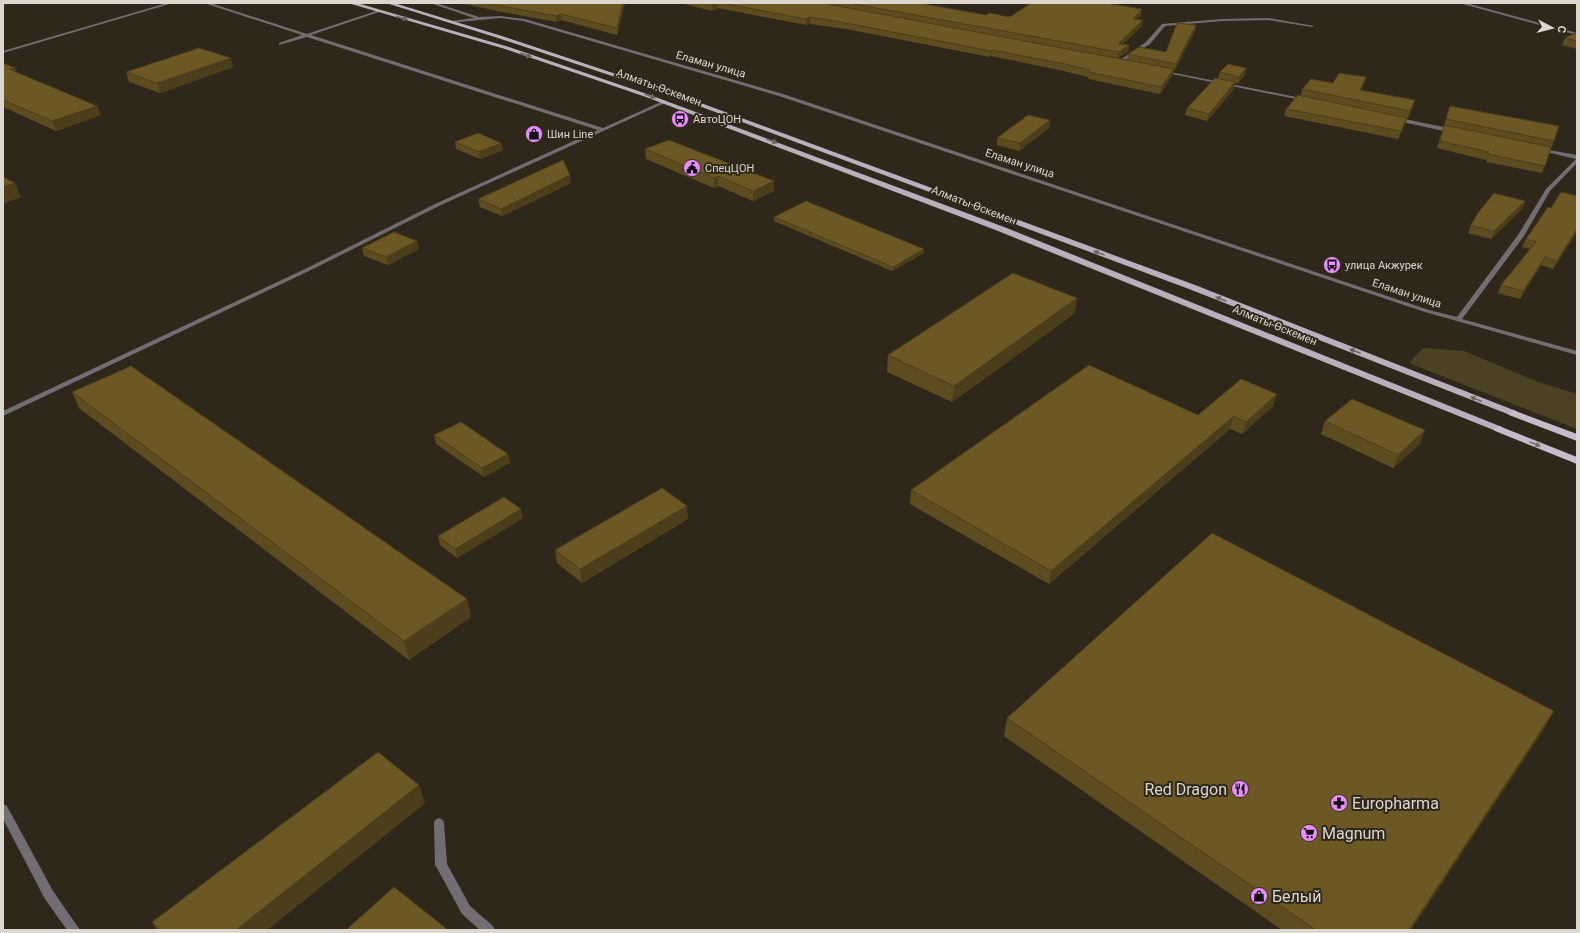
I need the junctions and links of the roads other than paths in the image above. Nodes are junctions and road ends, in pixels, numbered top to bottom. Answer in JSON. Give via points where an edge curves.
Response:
{"nodes":[{"id":1,"x":170,"y":3,"type":"edge"},
{"id":2,"x":206,"y":3,"type":"edge"},
{"id":3,"x":351,"y":3,"type":"edge"},
{"id":4,"x":389,"y":3,"type":"edge"},
{"id":5,"x":432,"y":3,"type":"edge"},
{"id":6,"x":1461,"y":3,"type":"edge"},
{"id":7,"x":378,"y":11,"type":"junction"},
{"id":8,"x":480,"y":18,"type":"junction"},
{"id":9,"x":451,"y":22,"type":"junction"},
{"id":10,"x":1312,"y":26,"type":"dead end"},
{"id":11,"x":306,"y":34,"type":"junction"},
{"id":12,"x":1577,"y":34,"type":"edge"},
{"id":13,"x":500,"y":37,"type":"junction"},
{"id":14,"x":486,"y":42,"type":"junction"},
{"id":15,"x":281,"y":44,"type":"dead end"},
{"id":16,"x":3,"y":52,"type":"edge"},
{"id":17,"x":1112,"y":60,"type":"edge"},
{"id":18,"x":1119,"y":62,"type":"junction"},
{"id":19,"x":1127,"y":63,"type":"edge"},
{"id":20,"x":1158,"y":70,"type":"edge"},
{"id":21,"x":665,"y":102,"type":"junction"},
{"id":22,"x":1313,"y":102,"type":"edge"},
{"id":23,"x":1391,"y":118,"type":"edge"},
{"id":24,"x":603,"y":130,"type":"junction"},
{"id":25,"x":1461,"y":133,"type":"edge"},
{"id":26,"x":1530,"y":147,"type":"edge"},
{"id":27,"x":1577,"y":157,"type":"edge"},
{"id":28,"x":1577,"y":160,"type":"edge"},
{"id":29,"x":1458,"y":320,"type":"junction"},
{"id":30,"x":1577,"y":354,"type":"edge"},
{"id":31,"x":1513,"y":413,"type":"joint"},
{"id":32,"x":3,"y":414,"type":"edge"},
{"id":33,"x":1499,"y":429,"type":"joint"},
{"id":34,"x":1577,"y":438,"type":"edge"},
{"id":35,"x":1577,"y":461,"type":"edge"},
{"id":36,"x":3,"y":809,"type":"edge"},
{"id":37,"x":439,"y":823,"type":"dead end"},
{"id":38,"x":74,"y":930,"type":"edge"},
{"id":39,"x":489,"y":930,"type":"edge"}],
"edges":[{"from":1,"to":16,"type":"street"},
{"from":2,"to":11,"type":"street"},
{"from":3,"to":7,"type":"main road","name":"Алматы-Өскемен"},
{"from":4,"to":9,"type":"main road","name":"Алматы-Өскемен"},
{"from":5,"to":8,"type":"street"},
{"from":6,"to":12,"type":"street"},
{"from":7,"to":11,"type":"street"},
{"from":7,"to":14,"type":"main road","name":"Алматы-Өскемен","one_way":true},
{"from":8,"to":9,"type":"street","name":"Еламан улица"},
{"from":8,"to":29,"type":"street","name":"Еламан улица","via":[[523,20],[781,95]]},
{"from":9,"to":13,"type":"main road","name":"Алматы-Өскемен"},
{"from":10,"to":18,"type":"street","via":[[1268,19],[1164,25],[1148,43]]},
{"from":11,"to":15,"type":"street"},
{"from":11,"to":24,"type":"street"},
{"from":13,"to":14,"type":"main road"},
{"from":31,"to":13,"type":"main road","name":"Алматы-Өскемен","one_way":true,"via":[[1192,288],[684,99]]},
{"from":14,"to":21,"type":"main road","name":"Алматы-Өскемен","one_way":true},
{"from":17,"to":18,"type":"street"},
{"from":18,"to":19,"type":"street"},
{"from":20,"to":22,"type":"street"},
{"from":21,"to":24,"type":"street"},
{"from":21,"to":33,"type":"main road","name":"Алматы-Өскемен","one_way":true,"via":[[1001,229]]},
{"from":23,"to":25,"type":"street"},
{"from":24,"to":32,"type":"street","via":[[437,205],[307,270]]},
{"from":26,"to":27,"type":"street"},
{"from":28,"to":29,"type":"street","via":[[1548,190],[1521,236]]},
{"from":29,"to":30,"type":"street","name":"Еламан улица"},
{"from":31,"to":34,"type":"highway","name":"Алматы-Өскемен"},
{"from":33,"to":35,"type":"highway","name":"Алматы-Өскемен","one_way":true},
{"from":36,"to":38,"type":"street","via":[[49,895]]},
{"from":37,"to":39,"type":"street","via":[[441,865],[466,910]]}]}
